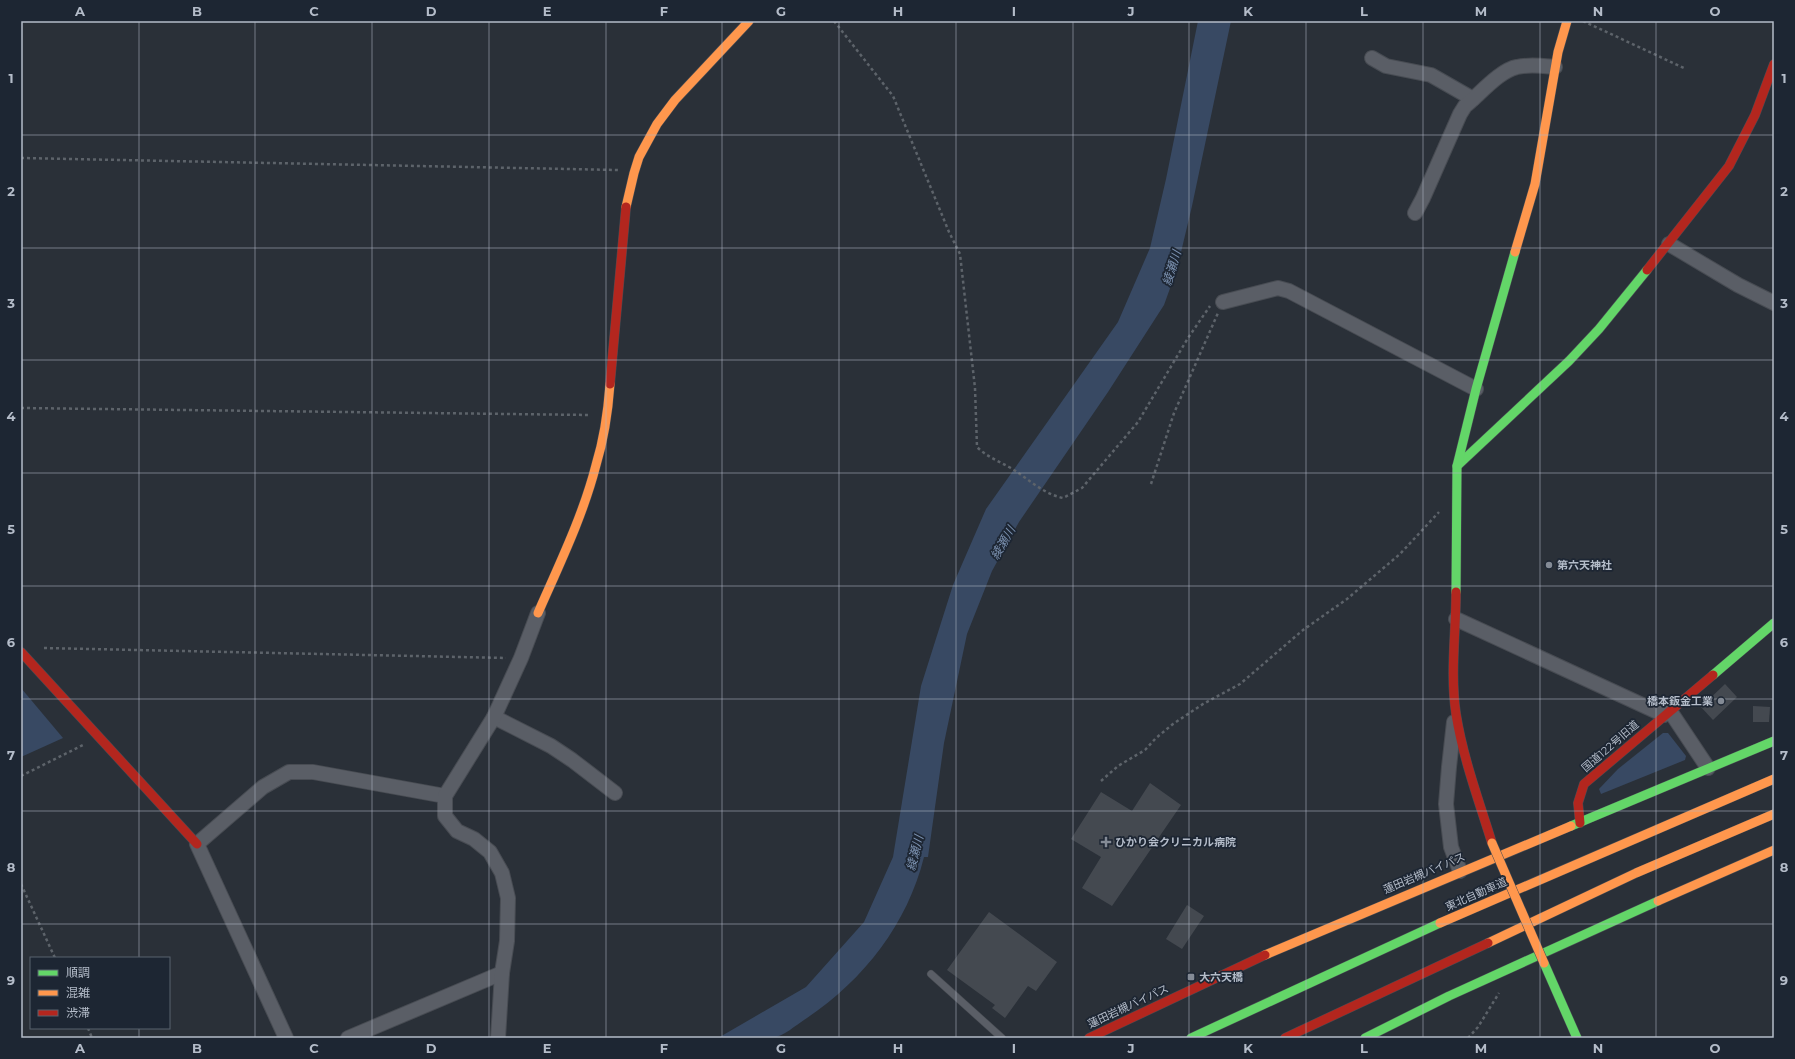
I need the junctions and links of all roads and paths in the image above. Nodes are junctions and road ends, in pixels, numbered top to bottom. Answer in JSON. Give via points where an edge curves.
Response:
{"nodes":[{"id":1,"x":749,"y":21,"type":"edge"},
{"id":2,"x":834,"y":21,"type":"edge"},
{"id":3,"x":1567,"y":21,"type":"edge"},
{"id":4,"x":1582,"y":21,"type":"edge"},
{"id":5,"x":1372,"y":58,"type":"dead end"},
{"id":6,"x":1774,"y":64,"type":"edge"},
{"id":7,"x":1555,"y":67,"type":"junction"},
{"id":8,"x":1686,"y":69,"type":"dead end"},
{"id":9,"x":1474,"y":99,"type":"junction"},
{"id":10,"x":21,"y":158,"type":"edge"},
{"id":11,"x":634,"y":170,"type":"junction"},
{"id":12,"x":1415,"y":213,"type":"dead end"},
{"id":13,"x":1669,"y":244,"type":"junction"},
{"id":14,"x":1224,"y":302,"type":"junction"},
{"id":15,"x":1774,"y":303,"type":"edge"},
{"id":16,"x":1476,"y":389,"type":"junction"},
{"id":17,"x":21,"y":408,"type":"edge"},
{"id":18,"x":607,"y":415,"type":"junction"},
{"id":19,"x":1457,"y":466,"type":"junction"},
{"id":20,"x":1151,"y":484,"type":"dead end"},
{"id":21,"x":1442,"y":508,"type":"dead end"},
{"id":22,"x":538,"y":613,"type":"joint"},
{"id":23,"x":1456,"y":618,"type":"junction"},
{"id":24,"x":1774,"y":623,"type":"edge"},
{"id":25,"x":44,"y":648,"type":"dead end"},
{"id":26,"x":21,"y":652,"type":"edge"},
{"id":27,"x":521,"y":658,"type":"junction"},
{"id":28,"x":1456,"y":713,"type":"junction"},
{"id":29,"x":1667,"y":713,"type":"junction"},
{"id":30,"x":494,"y":717,"type":"junction"},
{"id":31,"x":98,"y":736,"type":"junction"},
{"id":32,"x":1774,"y":741,"type":"edge"},
{"id":33,"x":1708,"y":768,"type":"junction"},
{"id":34,"x":21,"y":776,"type":"edge"},
{"id":35,"x":1774,"y":779,"type":"edge"},
{"id":36,"x":1101,"y":781,"type":"dead end"},
{"id":37,"x":615,"y":794,"type":"dead end"},
{"id":38,"x":444,"y":796,"type":"junction"},
{"id":39,"x":1774,"y":814,"type":"edge"},
{"id":40,"x":1580,"y":822,"type":"junction"},
{"id":41,"x":197,"y":844,"type":"junction"},
{"id":42,"x":1774,"y":850,"type":"edge"},
{"id":43,"x":1460,"y":871,"type":"junction"},
{"id":44,"x":21,"y":884,"type":"edge"},
{"id":45,"x":55,"y":957,"type":"edge"},
{"id":46,"x":502,"y":972,"type":"junction"},
{"id":47,"x":931,"y":974,"type":"dead end"},
{"id":48,"x":1502,"y":988,"type":"dead end"},
{"id":49,"x":286,"y":1038,"type":"edge"},
{"id":50,"x":348,"y":1038,"type":"edge"},
{"id":51,"x":498,"y":1038,"type":"edge"},
{"id":52,"x":1002,"y":1038,"type":"edge"},
{"id":53,"x":1089,"y":1038,"type":"edge"},
{"id":54,"x":1191,"y":1038,"type":"edge"},
{"id":55,"x":1285,"y":1038,"type":"edge"},
{"id":56,"x":1365,"y":1038,"type":"edge"},
{"id":57,"x":1468,"y":1038,"type":"edge"},
{"id":58,"x":1577,"y":1038,"type":"edge"}],
"edges":[{"from":1,"to":11,"type":"main road","via":[[665,111],[646,142]]},
{"from":2,"to":14,"type":"path","via":[[893,96],[960,254],[975,388],[977,447],[983,453],[1010,467],[1050,495],[1063,498],[1082,488],[1138,422],[1176,356],[1209,306]]},
{"from":3,"to":7,"type":"main road"},
{"from":4,"to":8,"type":"path"},
{"from":5,"to":9,"type":"street","via":[[1386,66],[1431,75]]},
{"from":6,"to":13,"type":"main road","via":[[1755,115],[1729,166]]},
{"from":7,"to":9,"type":"street","via":[[1532,65],[1506,71]]},
{"from":7,"to":16,"type":"main road","via":[[1535,184]]},
{"from":9,"to":12,"type":"street","via":[[1460,114]]},
{"from":10,"to":11,"type":"path"},
{"from":11,"to":18,"type":"main road","via":[[623,229]]},
{"from":13,"to":15,"type":"street"},
{"from":13,"to":19,"type":"main road","via":[[1599,329],[1569,361]]},
{"from":14,"to":16,"type":"street","via":[[1278,288],[1289,291]]},
{"from":14,"to":20,"type":"path","via":[[1174,413]]},
{"from":16,"to":19,"type":"main road"},
{"from":17,"to":18,"type":"path"},
{"from":18,"to":22,"type":"main road","via":[[599,456],[584,506]]},
{"from":19,"to":23,"type":"main road"},
{"from":21,"to":36,"type":"path","via":[[1400,554],[1347,599],[1303,630],[1240,684],[1173,724],[1145,750],[1118,766]]},
{"from":22,"to":27,"type":"street"},
{"from":23,"to":28,"type":"main road"},
{"from":23,"to":29,"type":"street"},
{"from":24,"to":29,"type":"main road","name":"国道122号旧道"},
{"from":25,"to":27,"type":"path"},
{"from":26,"to":31,"type":"main road"},
{"from":27,"to":30,"type":"street"},
{"from":28,"to":43,"type":"street","via":[[1446,804],[1451,847]]},
{"from":28,"to":58,"type":"main road","bridge":true,"via":[[1466,761],[1492,843]]},
{"from":29,"to":33,"type":"street"},
{"from":29,"to":40,"type":"main road","name":"国道122号旧道","via":[[1584,784],[1578,794],[1577,810]]},
{"from":30,"to":37,"type":"street","via":[[551,746]]},
{"from":30,"to":38,"type":"street"},
{"from":31,"to":34,"type":"path"},
{"from":31,"to":41,"type":"main road"},
{"from":32,"to":33,"type":"main road","name":"蓮田岩槻バイパス"},
{"from":33,"to":40,"type":"main road","name":"蓮田岩槻バイパス"},
{"from":35,"to":54,"type":"main road","name":"東北自動車道","via":[[1641,834],[1315,979]]},
{"from":38,"to":41,"type":"street","via":[[313,772],[289,772],[263,787]]},
{"from":38,"to":46,"type":"street","via":[[445,816],[457,831],[474,839],[490,852],[502,873],[508,898],[507,941]]},
{"from":39,"to":55,"type":"main road","via":[[1636,873]]},
{"from":40,"to":43,"type":"main road","name":"蓮田岩槻バイパス"},
{"from":41,"to":49,"type":"street"},
{"from":42,"to":56,"type":"main road","via":[[1596,928]]},
{"from":43,"to":53,"type":"main road","name":"蓮田岩槻バイパス","via":[[1277,949]]},
{"from":44,"to":45,"type":"path"},
{"from":46,"to":50,"type":"street"},
{"from":46,"to":51,"type":"street"},
{"from":47,"to":52,"type":"lane"},
{"from":48,"to":57,"type":"path","via":[[1478,1027]]}]}
